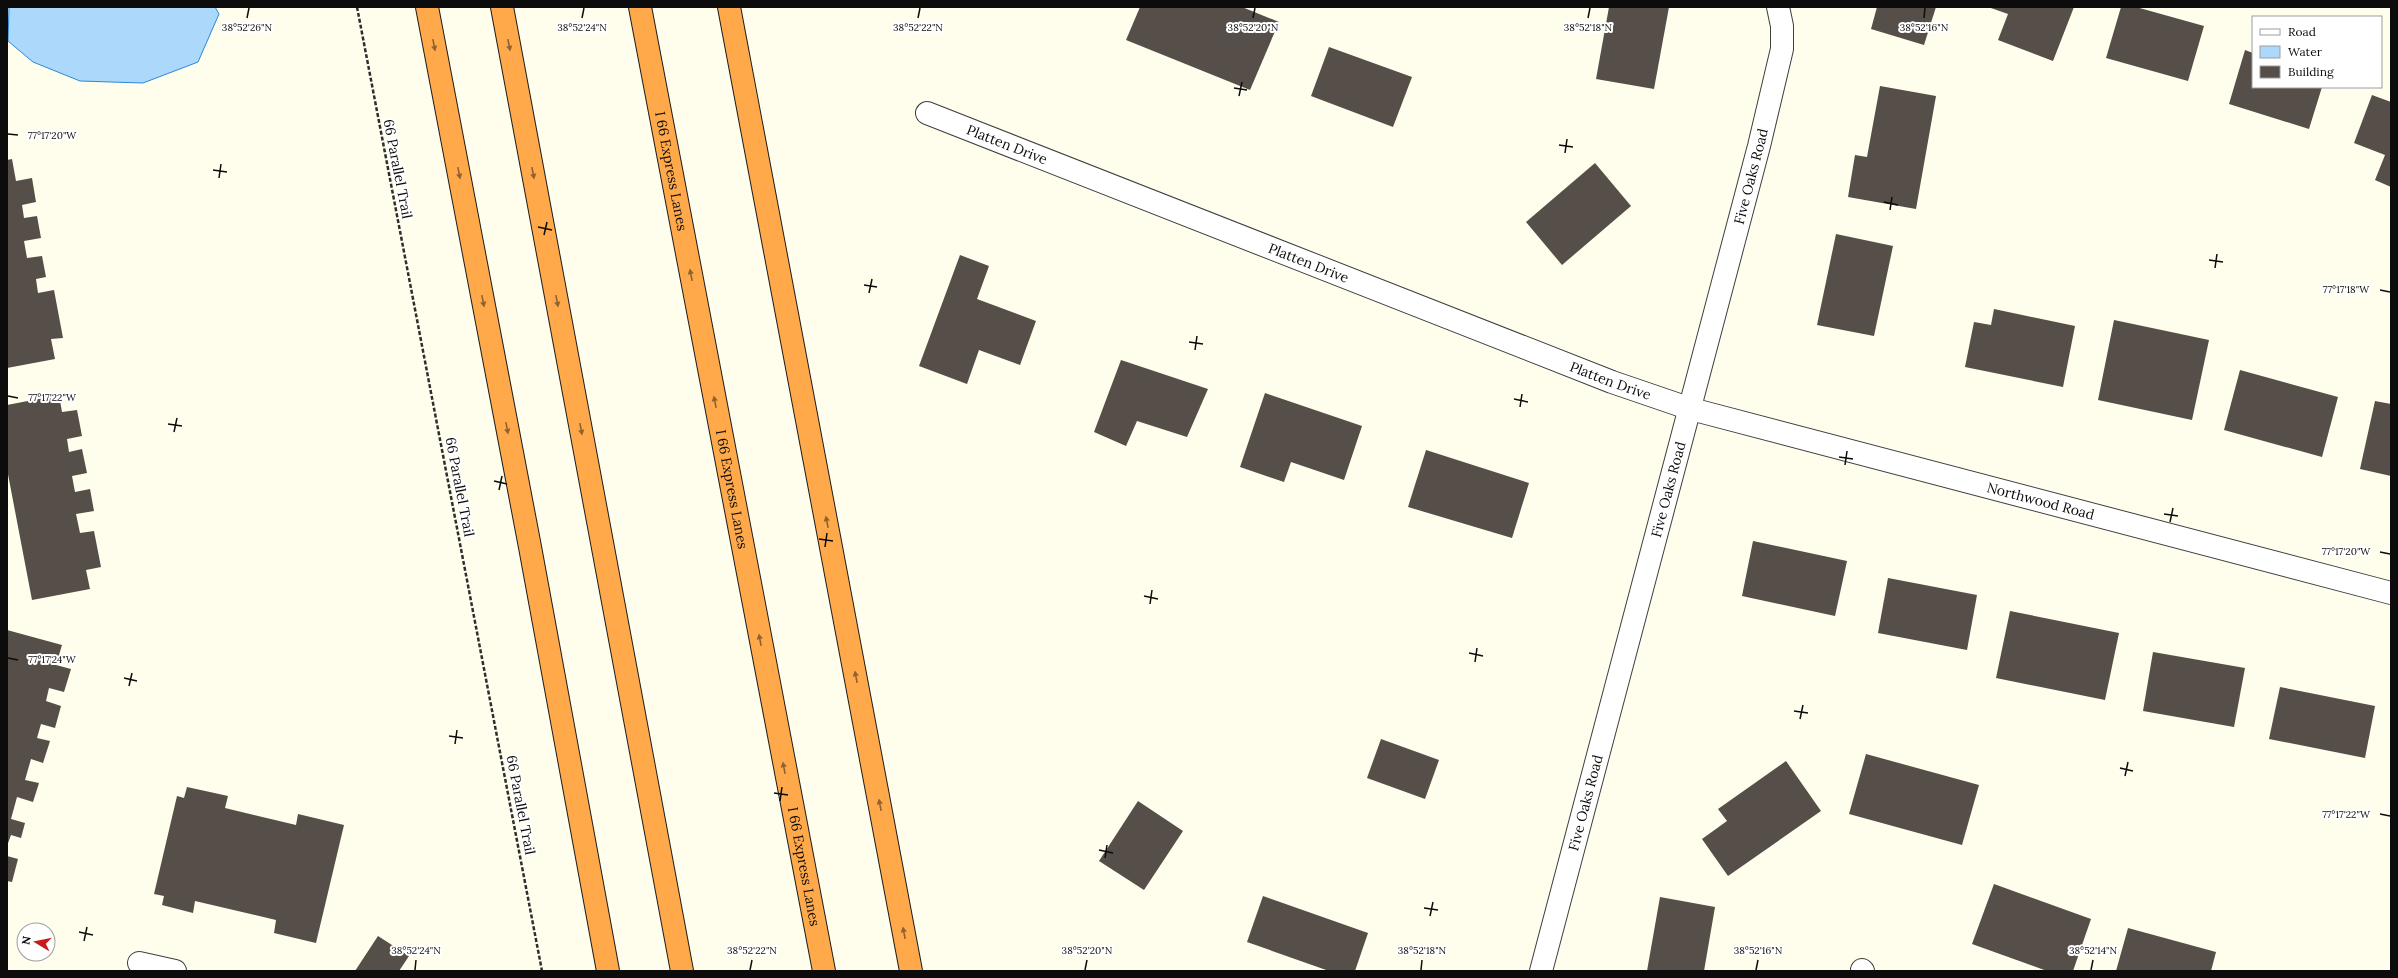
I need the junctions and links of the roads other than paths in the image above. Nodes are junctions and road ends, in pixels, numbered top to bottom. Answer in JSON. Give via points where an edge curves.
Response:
{"nodes":[{"id":1,"x":427,"y":7,"type":"edge"},
{"id":2,"x":502,"y":7,"type":"edge"},
{"id":3,"x":640,"y":7,"type":"edge"},
{"id":4,"x":729,"y":7,"type":"edge"},
{"id":5,"x":1778,"y":7,"type":"edge"},
{"id":6,"x":927,"y":113,"type":"dead end"},
{"id":7,"x":1691,"y":409,"type":"junction"},
{"id":8,"x":2391,"y":593,"type":"edge"},
{"id":9,"x":139,"y":963,"type":"dead end"},
{"id":10,"x":175,"y":971,"type":"edge"},
{"id":11,"x":608,"y":971,"type":"edge"},
{"id":12,"x":682,"y":971,"type":"edge"},
{"id":13,"x":824,"y":971,"type":"edge"},
{"id":14,"x":911,"y":971,"type":"edge"},
{"id":15,"x":1542,"y":971,"type":"edge"}],
"edges":[{"from":1,"to":11,"type":"highway","one_way":true},
{"from":2,"to":12,"type":"highway","one_way":true},
{"from":13,"to":3,"type":"highway","name":"I 66 Express Lanes","one_way":true},
{"from":14,"to":4,"type":"highway","one_way":true},
{"from":5,"to":7,"type":"street","name":"Five Oaks Road","via":[[1782,26],[1782,49]]},
{"from":6,"to":7,"type":"street","name":"Platten Drive","via":[[1612,382]]},
{"from":7,"to":8,"type":"street","name":"Northwood Road"},
{"from":7,"to":15,"type":"street","name":"Five Oaks Road"},
{"from":9,"to":10,"type":"street"}]}
